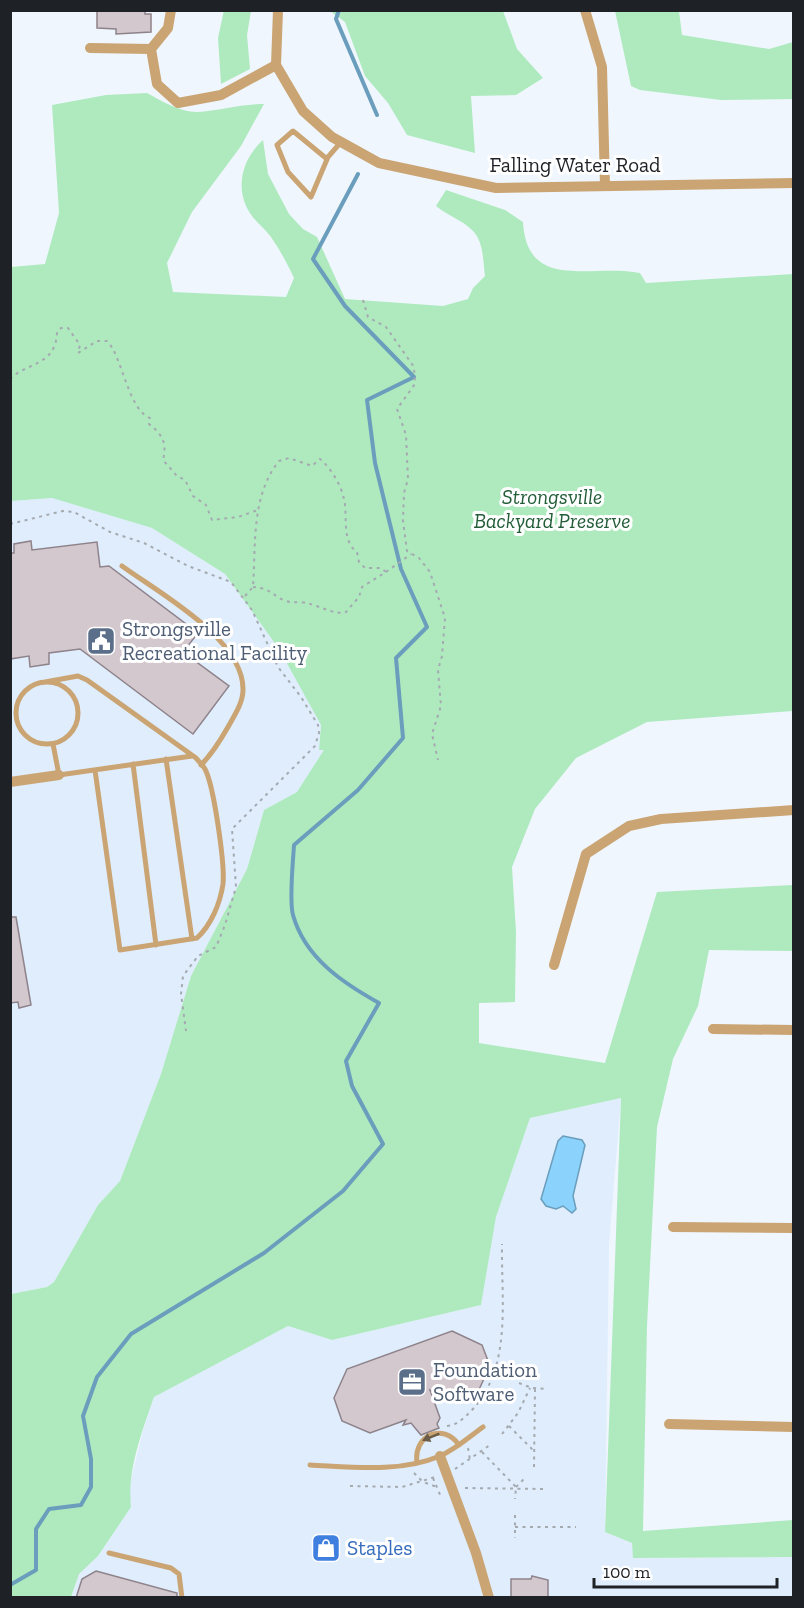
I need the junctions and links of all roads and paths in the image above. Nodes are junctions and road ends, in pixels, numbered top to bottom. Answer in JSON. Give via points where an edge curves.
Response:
{"nodes":[{"id":1,"x":171,"y":10,"type":"edge"},
{"id":2,"x":278,"y":10,"type":"edge"},
{"id":3,"x":585,"y":10,"type":"edge"},
{"id":4,"x":90,"y":48,"type":"dead end"},
{"id":5,"x":151,"y":50,"type":"junction"},
{"id":6,"x":276,"y":64,"type":"junction"},
{"id":7,"x":341,"y":142,"type":"junction"},
{"id":8,"x":327,"y":159,"type":"junction"},
{"id":9,"x":794,"y":183,"type":"edge"},
{"id":10,"x":605,"y":186,"type":"junction"},
{"id":11,"x":363,"y":300,"type":"dead end"},
{"id":12,"x":10,"y":379,"type":"edge"},
{"id":13,"x":258,"y":510,"type":"junction"},
{"id":14,"x":10,"y":524,"type":"edge"},
{"id":15,"x":410,"y":555,"type":"junction"},
{"id":16,"x":122,"y":566,"type":"dead end"},
{"id":17,"x":387,"y":571,"type":"junction"},
{"id":18,"x":253,"y":586,"type":"junction"},
{"id":19,"x":244,"y":596,"type":"junction"},
{"id":20,"x":45,"y":682,"type":"junction"},
{"id":21,"x":53,"y":744,"type":"junction"},
{"id":22,"x":192,"y":756,"type":"junction"},
{"id":23,"x":166,"y":759,"type":"junction"},
{"id":24,"x":438,"y":760,"type":"dead end"},
{"id":25,"x":133,"y":764,"type":"junction"},
{"id":26,"x":201,"y":765,"type":"junction"},
{"id":27,"x":95,"y":770,"type":"junction"},
{"id":28,"x":59,"y":775,"type":"junction"},
{"id":29,"x":10,"y":782,"type":"edge"},
{"id":30,"x":794,"y":810,"type":"edge"},
{"id":31,"x":192,"y":939,"type":"junction"},
{"id":32,"x":156,"y":945,"type":"junction"},
{"id":33,"x":554,"y":965,"type":"dead end"},
{"id":34,"x":712,"y":1029,"type":"dead end"},
{"id":35,"x":794,"y":1030,"type":"edge"},
{"id":36,"x":186,"y":1031,"type":"dead end"},
{"id":37,"x":673,"y":1227,"type":"dead end"},
{"id":38,"x":794,"y":1228,"type":"edge"},
{"id":39,"x":502,"y":1244,"type":"dead end"},
{"id":40,"x":495,"y":1374,"type":"junction"},
{"id":41,"x":506,"y":1378,"type":"dead end"},
{"id":42,"x":519,"y":1383,"type":"dead end"},
{"id":43,"x":530,"y":1388,"type":"junction"},
{"id":44,"x":535,"y":1389,"type":"junction"},
{"id":45,"x":546,"y":1389,"type":"dead end"},
{"id":46,"x":669,"y":1424,"type":"dead end"},
{"id":47,"x":509,"y":1426,"type":"junction"},
{"id":48,"x":483,"y":1427,"type":"dead end"},
{"id":49,"x":794,"y":1428,"type":"edge"},
{"id":50,"x":439,"y":1429,"type":"dead end"},
{"id":51,"x":502,"y":1434,"type":"dead end"},
{"id":52,"x":459,"y":1445,"type":"junction"},
{"id":53,"x":490,"y":1445,"type":"dead end"},
{"id":54,"x":468,"y":1448,"type":"dead end"},
{"id":55,"x":534,"y":1451,"type":"junction"},
{"id":56,"x":482,"y":1452,"type":"junction"},
{"id":57,"x":440,"y":1456,"type":"junction"},
{"id":58,"x":470,"y":1460,"type":"junction"},
{"id":59,"x":417,"y":1463,"type":"junction"},
{"id":60,"x":310,"y":1465,"type":"dead end"},
{"id":61,"x":534,"y":1467,"type":"dead end"},
{"id":62,"x":453,"y":1469,"type":"dead end"},
{"id":63,"x":414,"y":1473,"type":"dead end"},
{"id":64,"x":437,"y":1476,"type":"dead end"},
{"id":65,"x":432,"y":1478,"type":"junction"},
{"id":66,"x":524,"y":1479,"type":"dead end"},
{"id":67,"x":423,"y":1482,"type":"junction"},
{"id":68,"x":350,"y":1486,"type":"dead end"},
{"id":69,"x":437,"y":1487,"type":"junction"},
{"id":70,"x":465,"y":1488,"type":"dead end"},
{"id":71,"x":516,"y":1488,"type":"junction"},
{"id":72,"x":544,"y":1490,"type":"dead end"},
{"id":73,"x":441,"y":1497,"type":"dead end"},
{"id":74,"x":515,"y":1499,"type":"dead end"},
{"id":75,"x":515,"y":1515,"type":"dead end"},
{"id":76,"x":515,"y":1527,"type":"junction"},
{"id":77,"x":576,"y":1527,"type":"dead end"},
{"id":78,"x":515,"y":1538,"type":"dead end"},
{"id":79,"x":110,"y":1553,"type":"dead end"},
{"id":80,"x":182,"y":1598,"type":"edge"},
{"id":81,"x":489,"y":1598,"type":"edge"}],
"edges":[{"from":1,"to":5,"type":"street","via":[[168,28]]},
{"from":2,"to":6,"type":"street"},
{"from":3,"to":10,"type":"street","via":[[602,67]]},
{"from":4,"to":5,"type":"street"},
{"from":5,"to":6,"type":"street","via":[[157,84],[178,103],[221,95]]},
{"from":6,"to":7,"type":"street","name":"Falling Water Road","via":[[303,111]]},
{"from":7,"to":8,"type":"lane"},
{"from":7,"to":10,"type":"street","name":"Falling Water Road","via":[[379,163],[496,188]]},
{"from":8,"to":8,"type":"lane","via":[[311,197],[288,172],[277,145],[293,131]]},
{"from":9,"to":10,"type":"street","name":"Falling Water Road"},
{"from":11,"to":15,"type":"path","via":[[367,314],[386,327],[414,370],[415,384],[397,410],[406,435],[408,478],[403,521]]},
{"from":12,"to":13,"type":"path","via":[[48,355],[57,344],[61,328],[68,328],[78,339],[78,353],[97,341],[110,343],[136,403],[163,437],[163,460],[185,480],[193,496],[206,505],[212,520]]},
{"from":13,"to":17,"type":"path","via":[[262,487],[279,461],[289,458],[312,466],[320,459],[341,487],[344,521],[359,562],[365,568]]},
{"from":13,"to":18,"type":"path"},
{"from":14,"to":19,"type":"path","via":[[63,510],[74,512],[110,532],[221,576]]},
{"from":15,"to":17,"type":"path"},
{"from":15,"to":24,"type":"path","via":[[430,572],[445,618],[438,670],[441,706],[432,734]]},
{"from":16,"to":26,"type":"lane","via":[[208,629],[237,664],[243,690],[241,702]]},
{"from":17,"to":18,"type":"path","via":[[362,587],[345,613],[285,601],[274,592]]},
{"from":18,"to":19,"type":"path"},
{"from":19,"to":36,"type":"path","via":[[278,667],[313,714],[319,733],[315,746],[232,829],[236,887],[216,947],[198,956],[183,976]]},
{"from":20,"to":21,"type":"lane","via":[[65,688],[75,699],[78,713],[71,733]]},
{"from":20,"to":21,"type":"lane","via":[[23,694],[16,717],[29,738]]},
{"from":20,"to":22,"type":"lane","via":[[78,676],[87,680]]},
{"from":21,"to":28,"type":"lane"},
{"from":22,"to":23,"type":"lane"},
{"from":22,"to":26,"type":"lane"},
{"from":23,"to":25,"type":"lane"},
{"from":23,"to":31,"type":"lane"},
{"from":25,"to":27,"type":"lane"},
{"from":25,"to":32,"type":"lane"},
{"from":26,"to":31,"type":"lane","via":[[210,785],[224,882],[206,930]]},
{"from":27,"to":28,"type":"lane"},
{"from":27,"to":32,"type":"lane","via":[[120,950]]},
{"from":28,"to":29,"type":"street"},
{"from":30,"to":33,"type":"street","via":[[661,819],[628,826],[586,854]]},
{"from":31,"to":32,"type":"lane"},
{"from":34,"to":35,"type":"street"},
{"from":37,"to":38,"type":"street"},
{"from":39,"to":40,"type":"path","via":[[501,1345]]},
{"from":40,"to":41,"type":"path"},
{"from":40,"to":50,"type":"path","via":[[469,1413],[454,1425]]},
{"from":42,"to":43,"type":"path"},
{"from":43,"to":44,"type":"path"},
{"from":43,"to":47,"type":"path"},
{"from":44,"to":45,"type":"path"},
{"from":44,"to":55,"type":"path"},
{"from":46,"to":49,"type":"street"},
{"from":47,"to":51,"type":"path"},
{"from":47,"to":55,"type":"path"},
{"from":48,"to":52,"type":"lane"},
{"from":52,"to":57,"type":"lane"},
{"from":52,"to":59,"type":"lane","one_way":true,"via":[[442,1432],[423,1439],[417,1448]]},
{"from":53,"to":56,"type":"path"},
{"from":54,"to":58,"type":"path"},
{"from":55,"to":61,"type":"path"},
{"from":56,"to":58,"type":"path"},
{"from":56,"to":71,"type":"path"},
{"from":57,"to":59,"type":"lane"},
{"from":57,"to":81,"type":"street"},
{"from":58,"to":62,"type":"path"},
{"from":59,"to":60,"type":"lane","via":[[385,1467]]},
{"from":63,"to":67,"type":"path"},
{"from":64,"to":65,"type":"path"},
{"from":65,"to":67,"type":"path"},
{"from":65,"to":69,"type":"path"},
{"from":66,"to":71,"type":"path"},
{"from":67,"to":68,"type":"path","via":[[402,1487]]},
{"from":67,"to":69,"type":"path"},
{"from":69,"to":73,"type":"path"},
{"from":70,"to":71,"type":"path"},
{"from":71,"to":72,"type":"path"},
{"from":71,"to":74,"type":"path"},
{"from":75,"to":76,"type":"path"},
{"from":76,"to":77,"type":"path"},
{"from":76,"to":78,"type":"path"},
{"from":79,"to":80,"type":"lane","via":[[171,1568],[179,1574]]}]}
